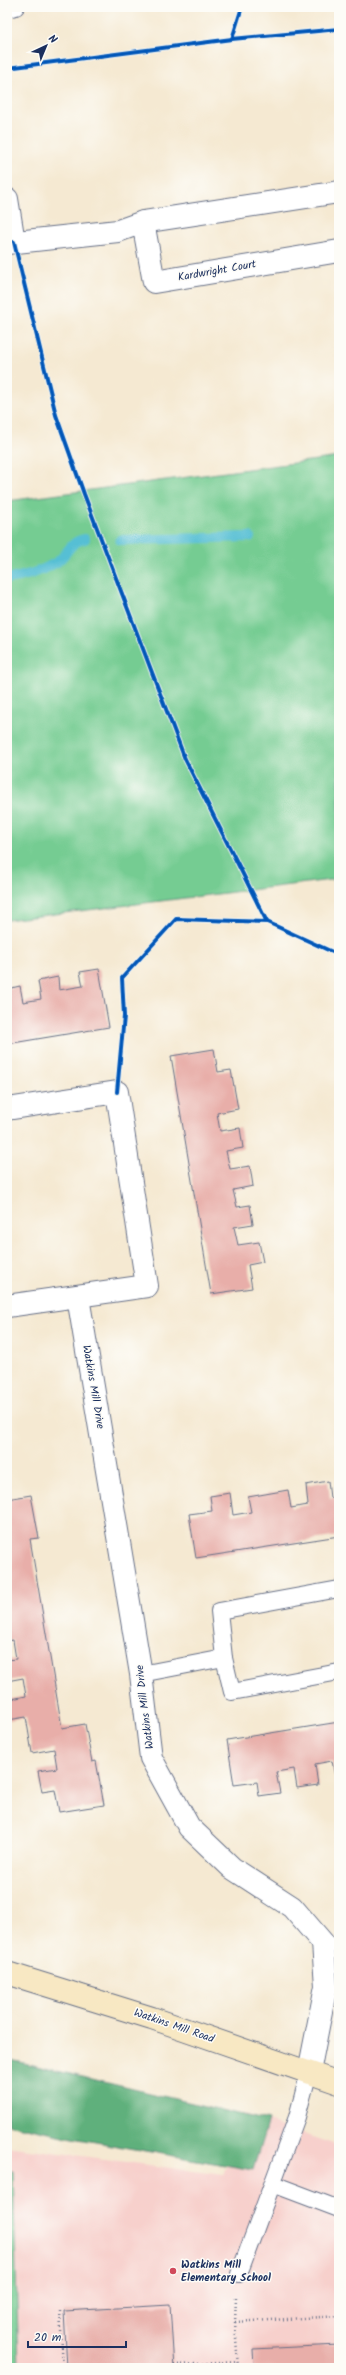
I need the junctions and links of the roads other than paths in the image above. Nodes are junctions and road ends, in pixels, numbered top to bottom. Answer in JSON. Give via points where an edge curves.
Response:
{"nodes":[{"id":1,"x":16,"y":7,"type":"edge"},
{"id":2,"x":7,"y":9,"type":"edge"},
{"id":3,"x":339,"y":192,"type":"edge"},
{"id":4,"x":7,"y":199,"type":"edge"},
{"id":5,"x":143,"y":222,"type":"junction"},
{"id":6,"x":10,"y":243,"type":"edge"},
{"id":7,"x":339,"y":251,"type":"edge"},
{"id":8,"x":7,"y":1109,"type":"edge"},
{"id":9,"x":78,"y":1297,"type":"junction"},
{"id":10,"x":7,"y":1306,"type":"edge"},
{"id":11,"x":339,"y":1589,"type":"edge"},
{"id":12,"x":224,"y":1658,"type":"junction"},
{"id":13,"x":339,"y":1672,"type":"edge"},
{"id":14,"x":141,"y":1674,"type":"junction"},
{"id":15,"x":7,"y":1973,"type":"edge"},
{"id":16,"x":309,"y":2072,"type":"junction"},
{"id":17,"x":339,"y":2083,"type":"edge"},
{"id":18,"x":273,"y":2184,"type":"junction"},
{"id":19,"x":339,"y":2208,"type":"edge"},
{"id":20,"x":239,"y":2274,"type":"road end"}],
"edges":[{"from":1,"to":2,"type":"lane"},
{"from":3,"to":5,"type":"street"},
{"from":4,"to":6,"type":"street"},
{"from":5,"to":6,"type":"street","via":[[118,231]]},
{"from":5,"to":7,"type":"street","name":"Kardwright Court","via":[[154,282]]},
{"from":8,"to":9,"type":"street","via":[[117,1092],[147,1286]]},
{"from":9,"to":10,"type":"street"},
{"from":9,"to":14,"type":"street","name":"Watkins Mill Drive"},
{"from":11,"to":12,"type":"lane","via":[[219,1611]]},
{"from":12,"to":13,"type":"lane","via":[[232,1692]]},
{"from":12,"to":14,"type":"lane"},
{"from":14,"to":16,"type":"street","name":"Watkins Mill Drive","via":[[151,1758],[189,1827],[232,1868],[292,1907],[323,1944],[326,1986]]},
{"from":15,"to":16,"type":"street","name":"Watkins Mill Road","via":[[152,2018]]},
{"from":16,"to":17,"type":"street","name":"Watkins Mill Road"},
{"from":16,"to":18,"type":"lane","via":[[297,2118]]},
{"from":18,"to":19,"type":"lane"},
{"from":18,"to":20,"type":"lane"}]}
